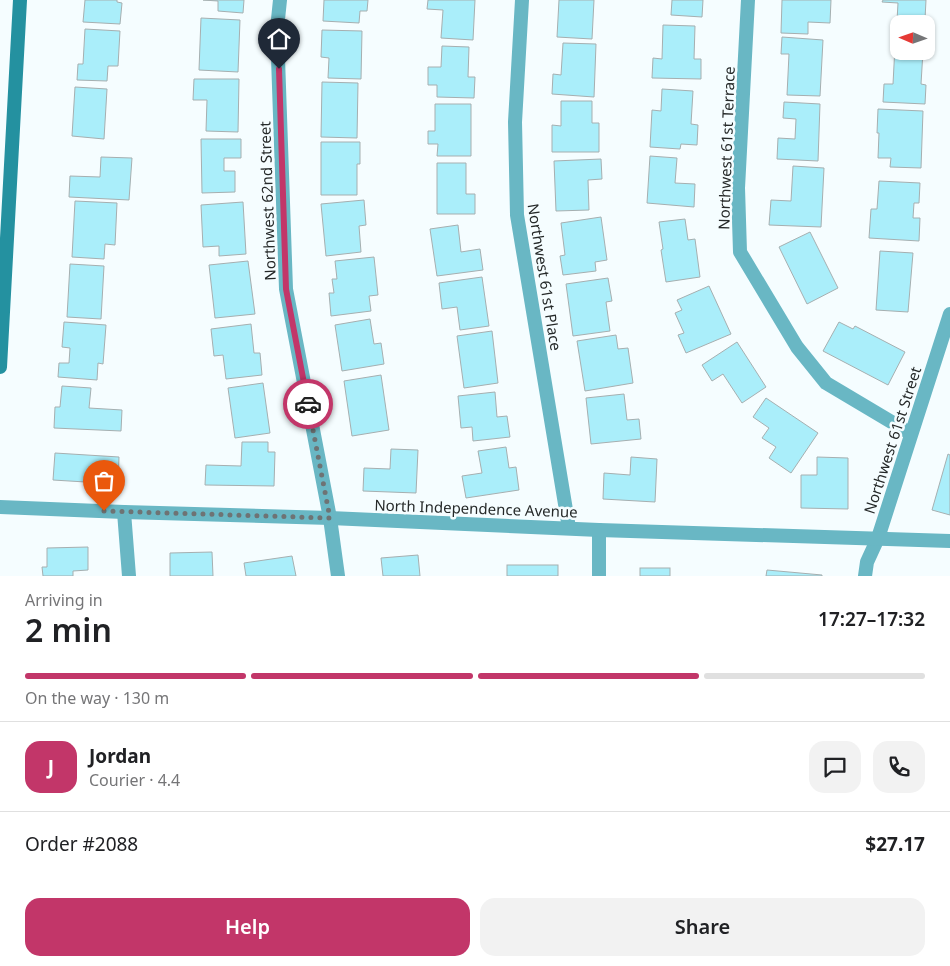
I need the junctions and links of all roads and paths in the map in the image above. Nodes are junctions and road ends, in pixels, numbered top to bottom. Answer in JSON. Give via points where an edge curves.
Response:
{"nodes":[{"id":1,"x":20,"y":0,"type":"edge"},
{"id":2,"x":280,"y":0,"type":"edge"},
{"id":3,"x":522,"y":0,"type":"edge"},
{"id":4,"x":748,"y":0,"type":"edge"},
{"id":5,"x":950,"y":314,"type":"edge"},
{"id":6,"x":0,"y":367,"type":"edge"},
{"id":7,"x":910,"y":434,"type":"junction"},
{"id":8,"x":0,"y":507,"type":"edge"},
{"id":9,"x":124,"y":512,"type":"junction"},
{"id":10,"x":330,"y":518,"type":"junction"},
{"id":11,"x":570,"y":528,"type":"junction"},
{"id":12,"x":598,"y":530,"type":"junction"},
{"id":13,"x":878,"y":538,"type":"junction"},
{"id":14,"x":950,"y":541,"type":"edge"},
{"id":15,"x":129,"y":576,"type":"edge"},
{"id":16,"x":338,"y":576,"type":"edge"},
{"id":17,"x":599,"y":576,"type":"edge"},
{"id":18,"x":865,"y":576,"type":"edge"}],
"edges":[{"from":1,"to":6,"type":"main road"},
{"from":2,"to":10,"type":"street","name":"Northwest 62nd Street","via":[[278,29],[286,289]]},
{"from":3,"to":11,"type":"street","name":"Northwest 61st Place","via":[[515,122],[517,215]]},
{"from":4,"to":7,"type":"street","name":"Northwest 61st Terrace","via":[[738,188],[740,252],[797,347],[826,383]]},
{"from":5,"to":7,"type":"street","name":"Northwest 61st Street"},
{"from":7,"to":13,"type":"street","name":"Northwest 61st Street"},
{"from":8,"to":9,"type":"street","name":"North Independence Avenue"},
{"from":9,"to":10,"type":"street","name":"North Independence Avenue"},
{"from":9,"to":15,"type":"street"},
{"from":10,"to":11,"type":"street","name":"North Independence Avenue"},
{"from":10,"to":16,"type":"street","name":"Northwest 62nd Street"},
{"from":11,"to":12,"type":"street","name":"North Independence Avenue"},
{"from":12,"to":13,"type":"street","name":"North Independence Avenue"},
{"from":12,"to":17,"type":"street"},
{"from":13,"to":14,"type":"street","name":"North Independence Avenue"},
{"from":13,"to":18,"type":"street","name":"Northwest 61st Street","via":[[867,562]]}]}
